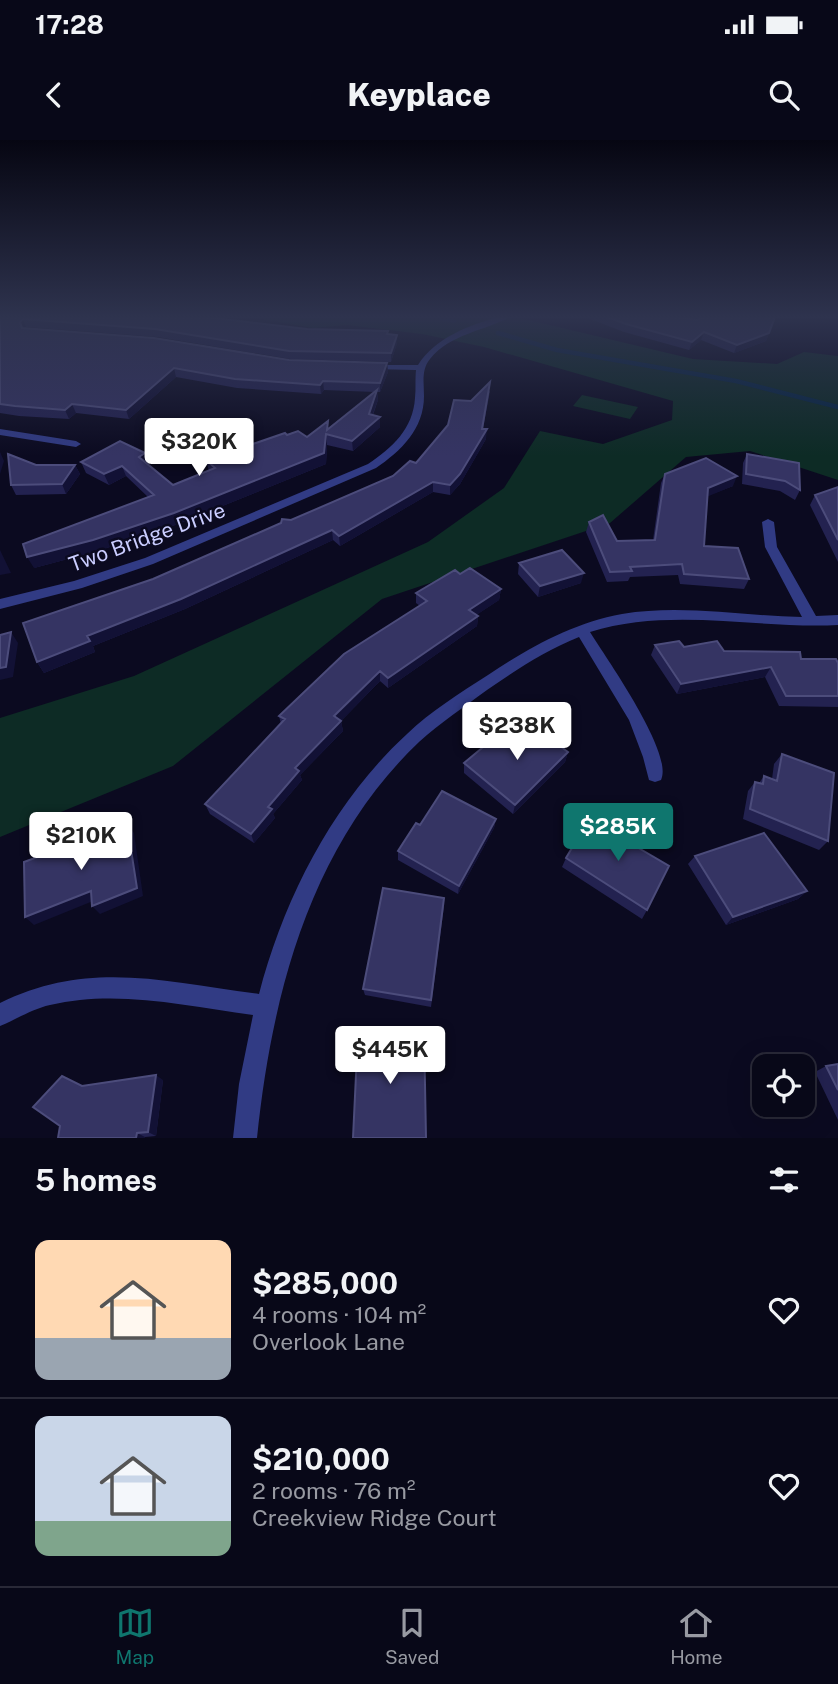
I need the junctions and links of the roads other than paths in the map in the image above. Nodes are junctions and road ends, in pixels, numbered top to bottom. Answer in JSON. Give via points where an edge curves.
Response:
{"nodes":[{"id":1,"x":424,"y":364,"type":"edge"},
{"id":2,"x":366,"y":366,"type":"edge"},
{"id":3,"x":421,"y":368,"type":"junction"},
{"id":4,"x":0,"y":432,"type":"edge"},
{"id":5,"x":76,"y":444,"type":"dead end"},
{"id":6,"x":768,"y":522,"type":"dead end"},
{"id":7,"x":0,"y":604,"type":"edge"},
{"id":8,"x":838,"y":620,"type":"edge"},
{"id":9,"x":812,"y":622,"type":"junction"},
{"id":10,"x":581,"y":629,"type":"junction"},
{"id":11,"x":655,"y":775,"type":"dead end"},
{"id":12,"x":265,"y":1006,"type":"junction"},
{"id":13,"x":0,"y":1015,"type":"edge"},
{"id":14,"x":245,"y":1138,"type":"edge"}],
"edges":[{"from":1,"to":3,"type":"street"},
{"from":2,"to":3,"type":"street"},
{"from":3,"to":7,"type":"street","name":"Two Bridge Drive","via":[[414,427],[401,444],[372,466],[149,561]]},
{"from":4,"to":5,"type":"street"},
{"from":6,"to":9,"type":"street","via":[[771,547]]},
{"from":8,"to":9,"type":"street"},
{"from":9,"to":10,"type":"street","via":[[660,616],[625,618]]},
{"from":10,"to":11,"type":"street","via":[[638,726]]},
{"from":10,"to":12,"type":"street","via":[[529,655],[450,708],[407,744],[366,788],[331,842],[297,911]]},
{"from":12,"to":13,"type":"street","via":[[133,990],[73,989],[47,994]]},
{"from":12,"to":14,"type":"street"}]}
